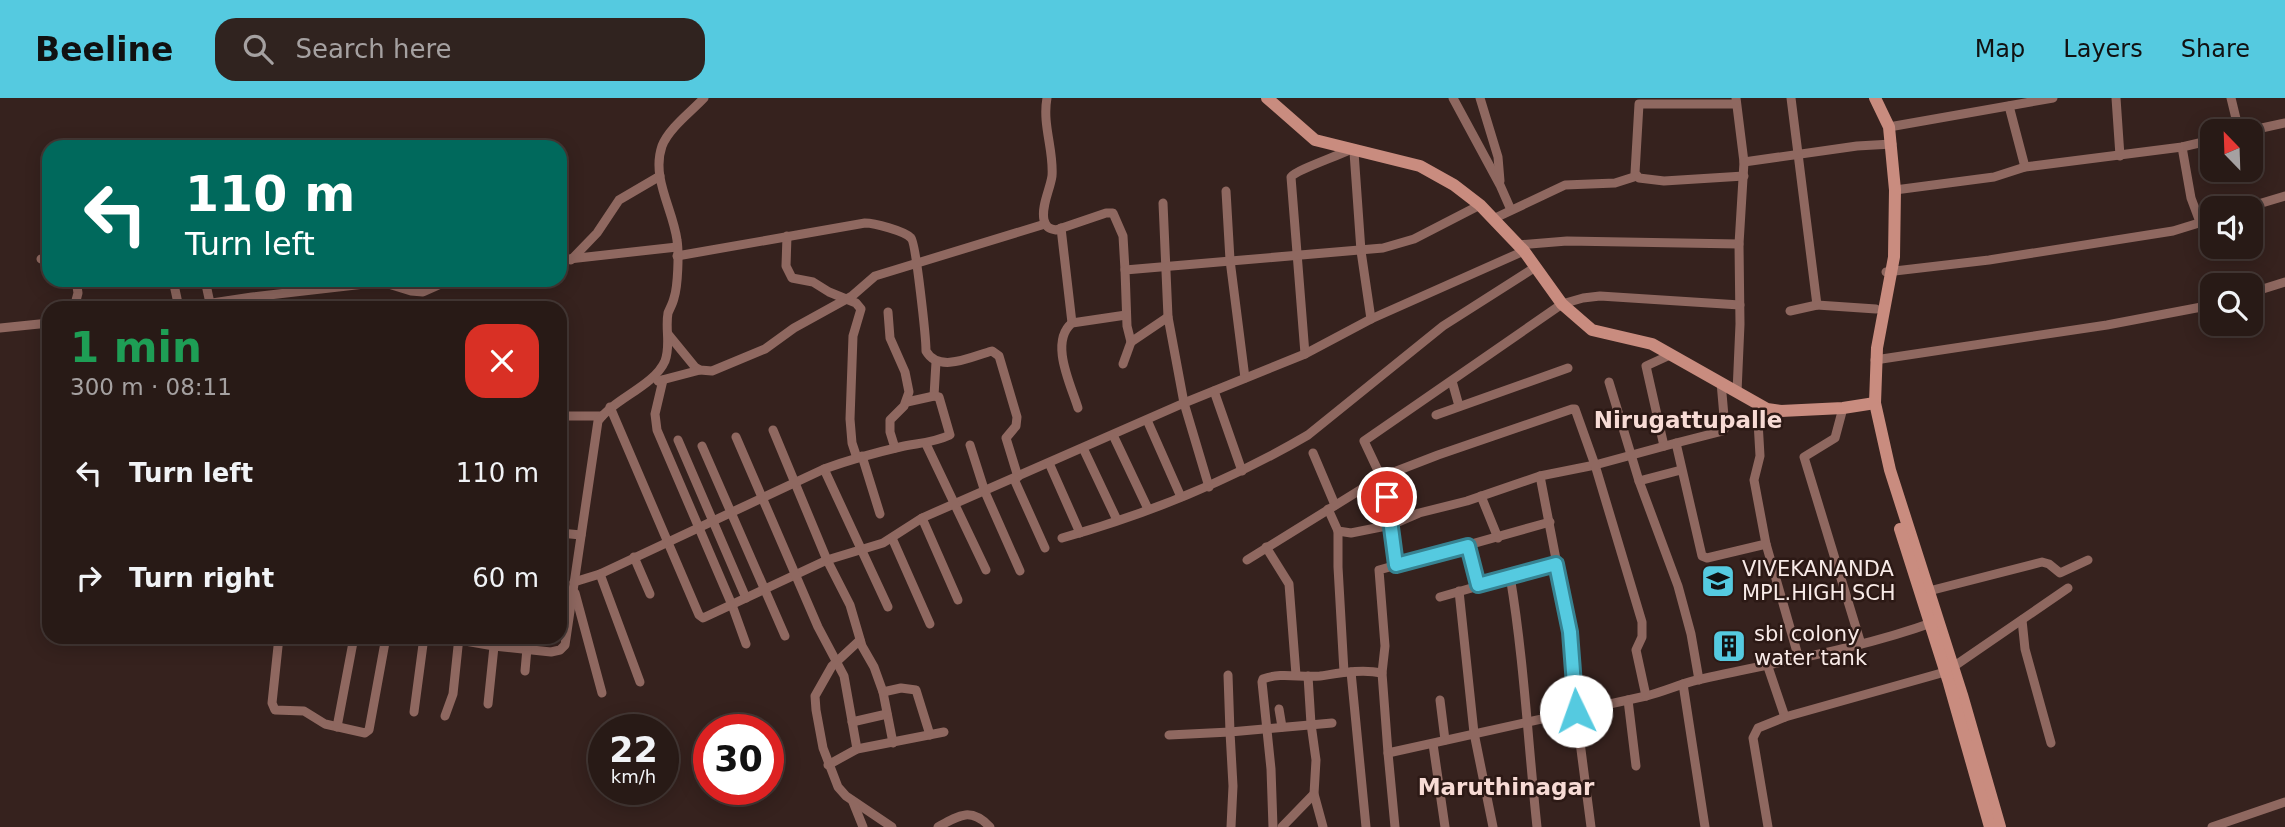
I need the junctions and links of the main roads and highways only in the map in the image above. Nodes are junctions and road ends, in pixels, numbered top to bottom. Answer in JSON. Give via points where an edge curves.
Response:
{"nodes":[{"id":1,"x":1267,"y":98,"type":"edge"},
{"id":2,"x":1875,"y":98,"type":"edge"},
{"id":3,"x":1889,"y":272,"type":"junction"},
{"id":4,"x":1871,"y":403,"type":"junction"},
{"id":5,"x":1934,"y":622,"type":"junction"},
{"id":6,"x":1949,"y":670,"type":"junction"},
{"id":7,"x":1990,"y":827,"type":"edge"},
{"id":8,"x":2000,"y":827,"type":"edge"}],
"edges":[{"from":1,"to":4,"type":"main road","via":[[1315,141],[1420,166],[1454,184],[1521,248],[1562,304],[1592,330],[1645,341],[1767,409]]},
{"from":2,"to":3,"type":"main road","via":[[1892,144],[1894,239],[1887,258]]},
{"from":3,"to":4,"type":"main road"},
{"from":3,"to":4,"type":"main road","via":[[1866,362]]},
{"from":4,"to":5,"type":"main road","via":[[1929,591]]},
{"from":4,"to":5,"type":"main road","via":[[1883,473]]},
{"from":5,"to":6,"type":"main road"},
{"from":6,"to":7,"type":"main road"},
{"from":6,"to":8,"type":"main road","via":[[1976,741]]}]}
